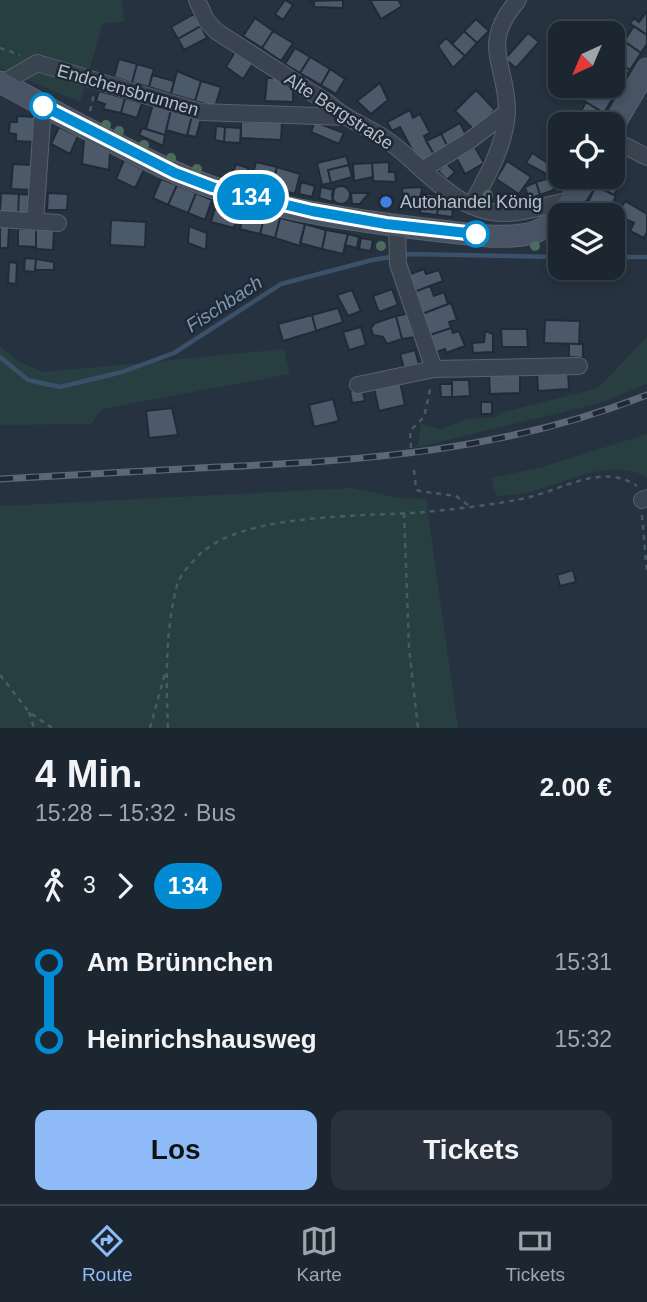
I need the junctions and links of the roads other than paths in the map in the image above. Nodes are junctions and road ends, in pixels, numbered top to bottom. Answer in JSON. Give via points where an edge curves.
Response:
{"nodes":[{"id":1,"x":197,"y":0,"type":"edge"},
{"id":2,"x":518,"y":0,"type":"edge"},
{"id":3,"x":647,"y":69,"type":"edge"},
{"id":4,"x":1,"y":82,"type":"edge"},
{"id":5,"x":43,"y":106,"type":"junction"},
{"id":6,"x":507,"y":112,"type":"junction"},
{"id":7,"x":621,"y":112,"type":"edge"},
{"id":8,"x":344,"y":117,"type":"junction"},
{"id":9,"x":625,"y":146,"type":"edge"},
{"id":10,"x":647,"y":157,"type":"edge"},
{"id":11,"x":430,"y":165,"type":"dead end"},
{"id":12,"x":472,"y":204,"type":"junction"},
{"id":13,"x":548,"y":212,"type":"edge"},
{"id":14,"x":0,"y":219,"type":"edge"},
{"id":15,"x":35,"y":222,"type":"junction"},
{"id":16,"x":58,"y":223,"type":"dead end"},
{"id":17,"x":548,"y":225,"type":"edge"},
{"id":18,"x":397,"y":226,"type":"junction"},
{"id":19,"x":579,"y":366,"type":"dead end"},
{"id":20,"x":434,"y":369,"type":"junction"},
{"id":21,"x":358,"y":385,"type":"dead end"}],
"edges":[{"from":1,"to":8,"type":"street","name":"Alte Bergstraße","via":[[216,31]]},
{"from":2,"to":6,"type":"street","via":[[497,35]]},
{"from":3,"to":7,"type":"main road"},
{"from":4,"to":5,"type":"main road"},
{"from":4,"to":8,"type":"street","name":"Endchensbrunnen","via":[[37,63],[201,112]]},
{"from":5,"to":15,"type":"street"},
{"from":5,"to":18,"type":"main road","via":[[212,187]]},
{"from":6,"to":11,"type":"street"},
{"from":6,"to":12,"type":"street","via":[[501,141]]},
{"from":8,"to":12,"type":"street","name":"Alte Bergstraße","via":[[387,139],[427,176]]},
{"from":9,"to":10,"type":"street"},
{"from":12,"to":13,"type":"street","name":"Alte Bergstraße","via":[[503,214]]},
{"from":14,"to":15,"type":"street"},
{"from":15,"to":16,"type":"street"},
{"from":17,"to":18,"type":"main road","via":[[525,235]]},
{"from":18,"to":20,"type":"street","via":[[397,257]]},
{"from":19,"to":20,"type":"street"},
{"from":20,"to":21,"type":"street"}]}
